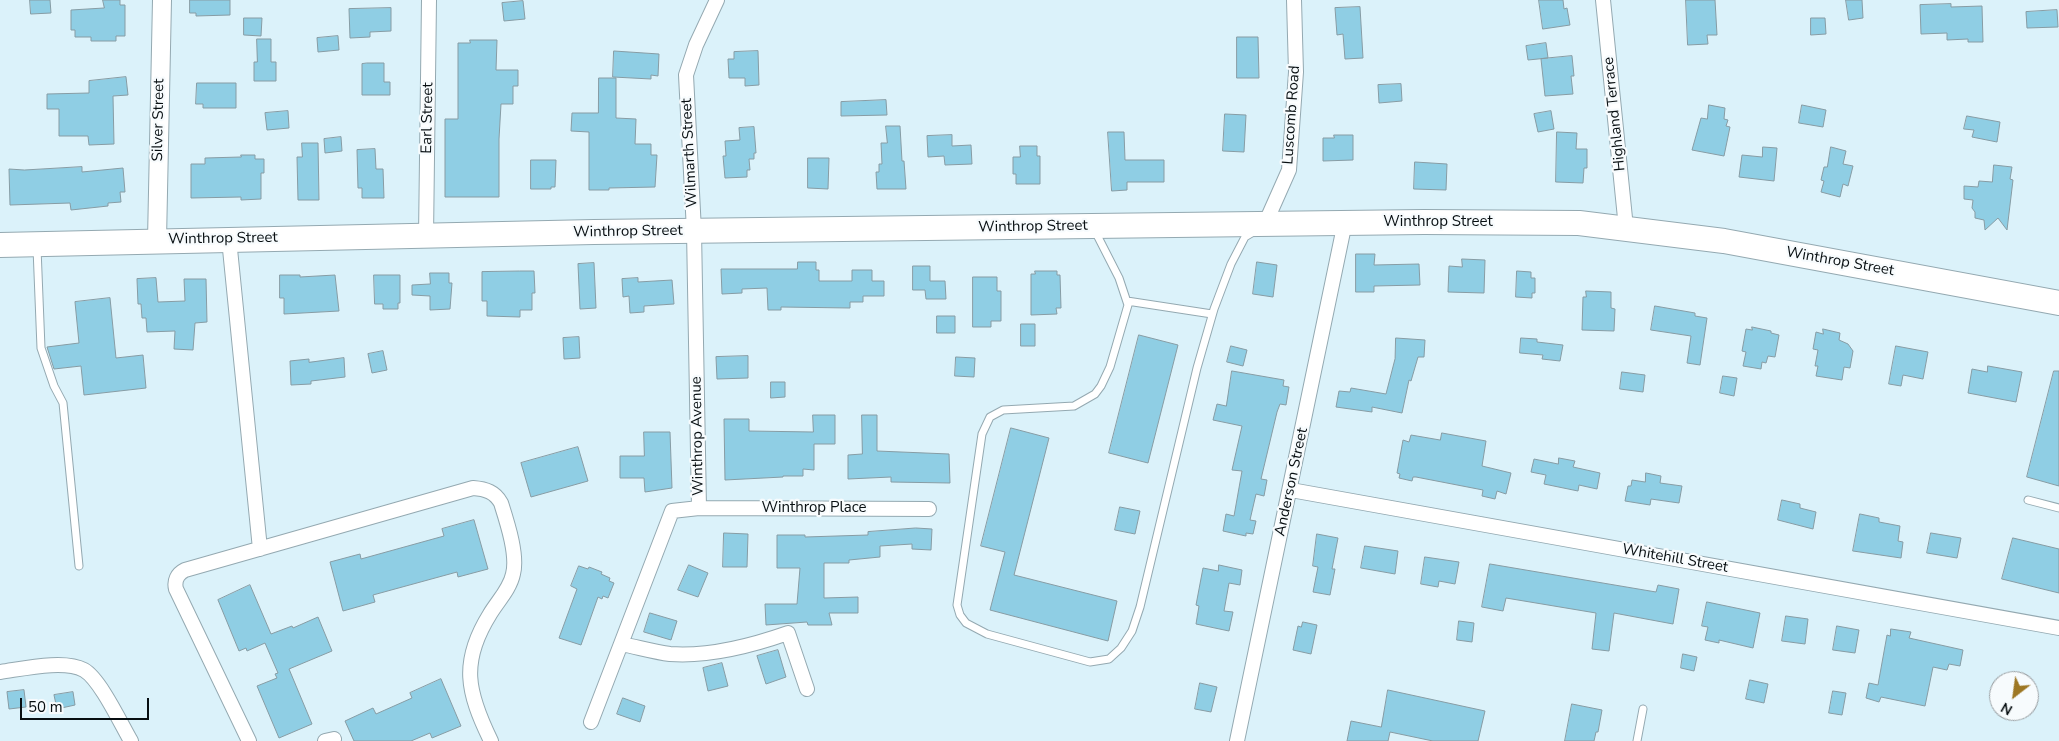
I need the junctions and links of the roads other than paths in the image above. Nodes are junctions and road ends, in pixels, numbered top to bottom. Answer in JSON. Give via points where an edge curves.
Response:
{"nodes":[{"id":1,"x":162,"y":0,"type":"edge"},
{"id":2,"x":430,"y":0,"type":"edge"},
{"id":3,"x":716,"y":0,"type":"edge"},
{"id":4,"x":1294,"y":0,"type":"edge"},
{"id":5,"x":1603,"y":0,"type":"edge"},
{"id":6,"x":1345,"y":222,"type":"junction"},
{"id":7,"x":1265,"y":224,"type":"junction"},
{"id":8,"x":1092,"y":226,"type":"junction"},
{"id":9,"x":1626,"y":228,"type":"junction"},
{"id":10,"x":694,"y":232,"type":"junction"},
{"id":11,"x":426,"y":237,"type":"junction"},
{"id":12,"x":228,"y":239,"type":"junction"},
{"id":13,"x":158,"y":240,"type":"junction"},
{"id":14,"x":37,"y":243,"type":"junction"},
{"id":15,"x":0,"y":245,"type":"edge"},
{"id":16,"x":1127,"y":301,"type":"junction"},
{"id":17,"x":2059,"y":303,"type":"edge"},
{"id":18,"x":1212,"y":314,"type":"junction"},
{"id":19,"x":1291,"y":490,"type":"junction"},
{"id":20,"x":2028,"y":500,"type":"dead end"},
{"id":21,"x":699,"y":508,"type":"junction"},
{"id":22,"x":2059,"y":508,"type":"edge"},
{"id":23,"x":930,"y":509,"type":"dead end"},
{"id":24,"x":260,"y":549,"type":"junction"},
{"id":25,"x":79,"y":566,"type":"dead end"},
{"id":26,"x":2059,"y":628,"type":"edge"},
{"id":27,"x":621,"y":644,"type":"junction"},
{"id":28,"x":0,"y":672,"type":"edge"},
{"id":29,"x":807,"y":689,"type":"dead end"},
{"id":30,"x":1643,"y":709,"type":"dead end"},
{"id":31,"x":591,"y":722,"type":"dead end"},
{"id":32,"x":130,"y":741,"type":"edge"},
{"id":33,"x":249,"y":741,"type":"edge"},
{"id":34,"x":491,"y":741,"type":"edge"},
{"id":35,"x":1237,"y":741,"type":"edge"},
{"id":36,"x":1637,"y":741,"type":"edge"}],
"edges":[{"from":1,"to":13,"type":"street","name":"Silver Street"},
{"from":2,"to":11,"type":"street","name":"Earl Street"},
{"from":3,"to":10,"type":"street","name":"Wilmarth Street","via":[[686,75]]},
{"from":4,"to":7,"type":"street","name":"Luscomb Road","via":[[1296,72],[1289,170]]},
{"from":5,"to":9,"type":"street","name":"Highland Terrace"},
{"from":6,"to":7,"type":"highway","name":"Winthrop Street"},
{"from":6,"to":9,"type":"highway","name":"Winthrop Street","via":[[1579,223]]},
{"from":6,"to":19,"type":"street","name":"Anderson Street"},
{"from":7,"to":8,"type":"highway","name":"Winthrop Street"},
{"from":7,"to":18,"type":"lane","via":[[1246,237],[1231,264]]},
{"from":8,"to":10,"type":"highway","name":"Winthrop Street"},
{"from":8,"to":16,"type":"lane"},
{"from":9,"to":17,"type":"highway","name":"Winthrop Street","via":[[1724,241]]},
{"from":10,"to":11,"type":"highway","name":"Winthrop Street"},
{"from":10,"to":21,"type":"street","name":"Winthrop Avenue"},
{"from":11,"to":12,"type":"highway","name":"Winthrop Street"},
{"from":12,"to":13,"type":"highway","name":"Winthrop Street"},
{"from":12,"to":24,"type":"street"},
{"from":13,"to":14,"type":"highway","name":"Winthrop Street"},
{"from":14,"to":15,"type":"highway","name":"Winthrop Street"},
{"from":14,"to":25,"type":"lane","via":[[41,348],[63,403]]},
{"from":16,"to":18,"type":"lane"},
{"from":16,"to":18,"type":"lane","via":[[1128,310],[1110,367],[1095,394],[1074,406],[1003,410],[987,422],[982,434],[957,590],[958,611],[972,627],[1090,662],[1109,659],[1132,631]]},
{"from":19,"to":26,"type":"street","name":"Whitehill Street"},
{"from":19,"to":35,"type":"street","name":"Anderson Street"},
{"from":20,"to":22,"type":"lane"},
{"from":21,"to":23,"type":"street","name":"Winthrop Place"},
{"from":21,"to":27,"type":"street","name":"Winthrop Avenue","via":[[672,511]]},
{"from":24,"to":33,"type":"street","via":[[185,570],[178,574],[175,582]]},
{"from":24,"to":34,"type":"street","via":[[466,490],[482,488],[494,494],[501,503],[515,560],[513,575],[479,634],[471,661],[475,704]]},
{"from":27,"to":29,"type":"street","via":[[670,654],[694,653],[756,644],[788,633]]},
{"from":27,"to":31,"type":"street","name":"Winthrop Avenue"},
{"from":28,"to":32,"type":"street","via":[[56,665],[85,670],[101,689]]},
{"from":30,"to":36,"type":"lane"}]}
